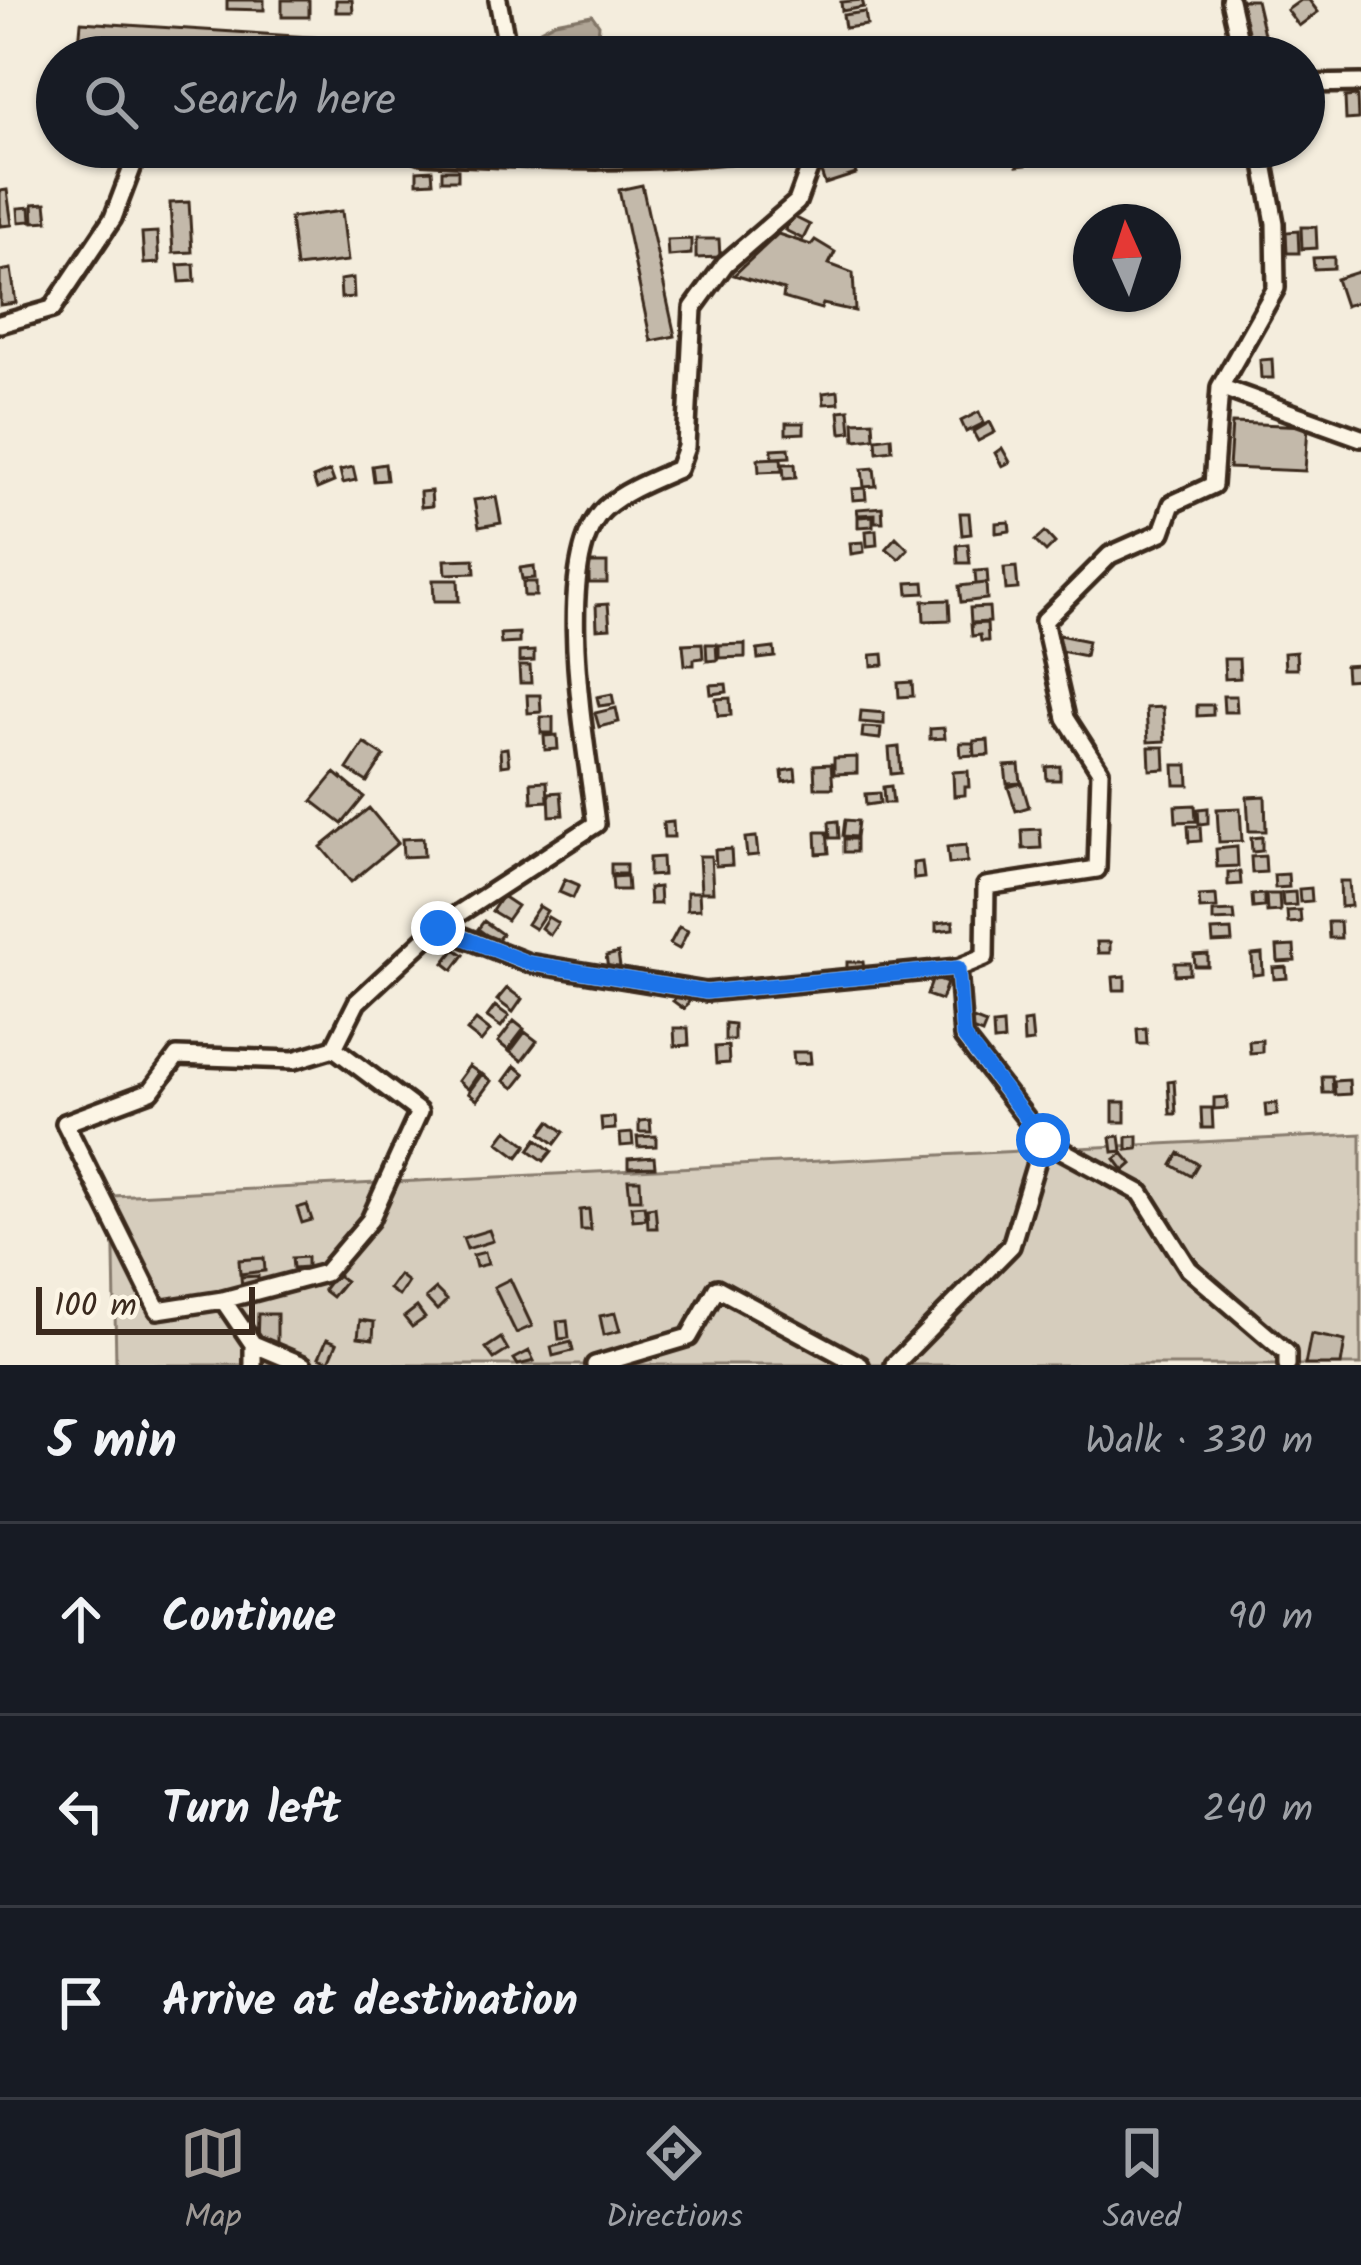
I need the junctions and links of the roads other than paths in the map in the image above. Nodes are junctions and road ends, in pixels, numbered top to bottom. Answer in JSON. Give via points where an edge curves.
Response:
{"nodes":[{"id":1,"x":498,"y":0,"type":"edge"},
{"id":2,"x":1230,"y":0,"type":"edge"},
{"id":3,"x":505,"y":36,"type":"edge"},
{"id":4,"x":1238,"y":36,"type":"edge"},
{"id":5,"x":1361,"y":83,"type":"edge"},
{"id":6,"x":1325,"y":84,"type":"edge"},
{"id":7,"x":132,"y":168,"type":"edge"},
{"id":8,"x":809,"y":168,"type":"edge"},
{"id":9,"x":1265,"y":168,"type":"edge"},
{"id":10,"x":0,"y":324,"type":"edge"},
{"id":11,"x":1220,"y":387,"type":"junction"},
{"id":12,"x":1361,"y":438,"type":"edge"},
{"id":13,"x":438,"y":928,"type":"junction"},
{"id":14,"x":958,"y":968,"type":"junction"},
{"id":15,"x":334,"y":1048,"type":"junction"},
{"id":16,"x":1043,"y":1140,"type":"junction"},
{"id":17,"x":223,"y":1300,"type":"junction"},
{"id":18,"x":253,"y":1344,"type":"junction"},
{"id":19,"x":253,"y":1365,"type":"edge"},
{"id":20,"x":303,"y":1365,"type":"edge"},
{"id":21,"x":595,"y":1365,"type":"edge"},
{"id":22,"x":860,"y":1365,"type":"edge"},
{"id":23,"x":894,"y":1365,"type":"edge"},
{"id":24,"x":1287,"y":1365,"type":"edge"}],
"edges":[{"from":1,"to":3,"type":"street"},
{"from":2,"to":4,"type":"street"},
{"from":5,"to":6,"type":"street"},
{"from":7,"to":10,"type":"street","via":[[113,218],[52,309]]},
{"from":8,"to":13,"type":"street","via":[[797,202],[725,263],[693,308],[678,469],[603,510],[584,539],[574,630],[596,824]]},
{"from":9,"to":11,"type":"street","via":[[1276,288]]},
{"from":11,"to":12,"type":"street"},
{"from":11,"to":14,"type":"street","via":[[1213,484],[1172,504],[1162,532],[1111,555],[1044,622],[1066,718],[1100,771],[1096,869],[986,886],[985,957]]},
{"from":13,"to":14,"type":"street","via":[[529,963],[706,992]]},
{"from":13,"to":15,"type":"street","via":[[357,1002]]},
{"from":14,"to":16,"type":"street","via":[[963,1036]]},
{"from":15,"to":17,"type":"street","via":[[419,1112],[370,1220],[325,1273]]},
{"from":15,"to":17,"type":"street","via":[[294,1060],[177,1056],[151,1091],[65,1123],[158,1310]]},
{"from":16,"to":23,"type":"street","via":[[1011,1246]]},
{"from":16,"to":24,"type":"street","via":[[1141,1193],[1189,1269],[1287,1353]]},
{"from":17,"to":18,"type":"street"},
{"from":18,"to":19,"type":"street"},
{"from":18,"to":20,"type":"street"},
{"from":21,"to":22,"type":"street","via":[[689,1337],[717,1288]]}]}
